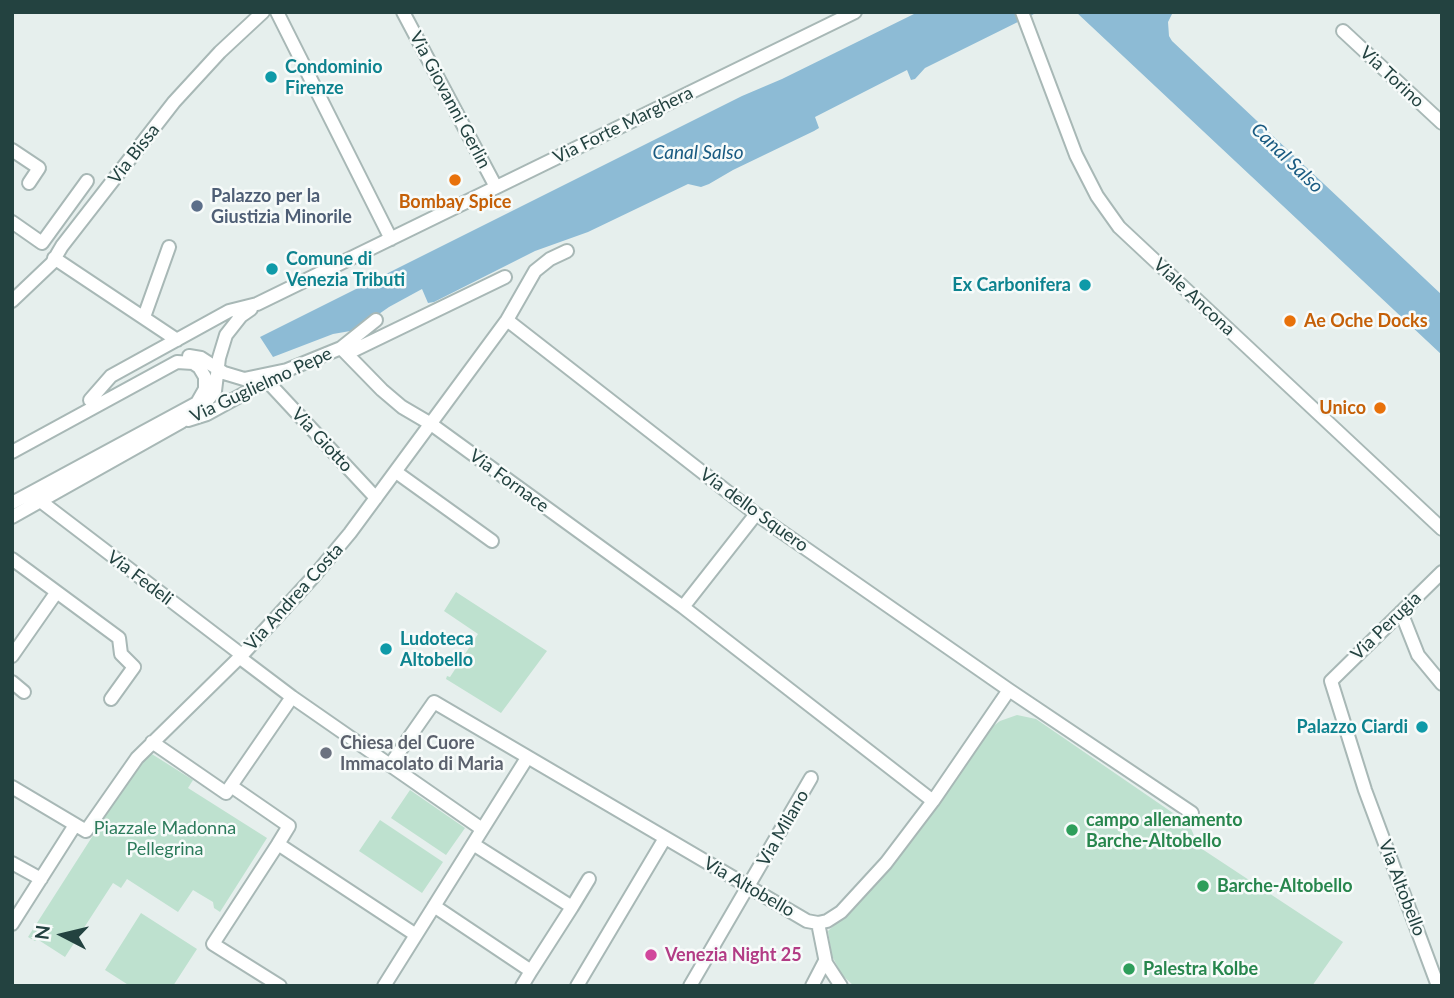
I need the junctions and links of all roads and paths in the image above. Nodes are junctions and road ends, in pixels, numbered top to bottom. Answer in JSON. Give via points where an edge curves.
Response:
{"nodes":[{"id":1,"x":263,"y":12,"type":"edge"},
{"id":2,"x":277,"y":12,"type":"edge"},
{"id":3,"x":403,"y":12,"type":"edge"},
{"id":4,"x":855,"y":12,"type":"edge"},
{"id":5,"x":1022,"y":12,"type":"edge"},
{"id":6,"x":1343,"y":31,"type":"dead end"},
{"id":7,"x":1442,"y":122,"type":"edge"},
{"id":8,"x":12,"y":150,"type":"edge"},
{"id":9,"x":87,"y":181,"type":"dead end"},
{"id":10,"x":29,"y":183,"type":"dead end"},
{"id":11,"x":496,"y":187,"type":"junction"},
{"id":12,"x":12,"y":222,"type":"edge"},
{"id":13,"x":391,"y":239,"type":"junction"},
{"id":14,"x":169,"y":247,"type":"dead end"},
{"id":15,"x":567,"y":251,"type":"dead end"},
{"id":16,"x":54,"y":258,"type":"junction"},
{"id":17,"x":505,"y":277,"type":"dead end"},
{"id":18,"x":12,"y":301,"type":"edge"},
{"id":19,"x":257,"y":304,"type":"junction"},
{"id":20,"x":144,"y":317,"type":"junction"},
{"id":21,"x":376,"y":320,"type":"dead end"},
{"id":22,"x":511,"y":323,"type":"junction"},
{"id":23,"x":177,"y":340,"type":"junction"},
{"id":24,"x":345,"y":350,"type":"junction"},
{"id":25,"x":220,"y":352,"type":"junction"},
{"id":26,"x":218,"y":368,"type":"junction"},
{"id":27,"x":262,"y":380,"type":"junction"},
{"id":28,"x":90,"y":400,"type":"junction"},
{"id":29,"x":181,"y":422,"type":"junction"},
{"id":30,"x":431,"y":424,"type":"junction"},
{"id":31,"x":12,"y":443,"type":"edge"},
{"id":32,"x":12,"y":452,"type":"edge"},
{"id":33,"x":396,"y":472,"type":"junction"},
{"id":34,"x":376,"y":498,"type":"junction"},
{"id":35,"x":36,"y":502,"type":"junction"},
{"id":36,"x":12,"y":503,"type":"edge"},
{"id":37,"x":12,"y":509,"type":"edge"},
{"id":38,"x":756,"y":514,"type":"junction"},
{"id":39,"x":12,"y":517,"type":"edge"},
{"id":40,"x":1442,"y":529,"type":"edge"},
{"id":41,"x":492,"y":541,"type":"dead end"},
{"id":42,"x":12,"y":559,"type":"edge"},
{"id":43,"x":1442,"y":572,"type":"edge"},
{"id":44,"x":56,"y":593,"type":"junction"},
{"id":45,"x":683,"y":607,"type":"junction"},
{"id":46,"x":1401,"y":611,"type":"junction"},
{"id":47,"x":242,"y":655,"type":"junction"},
{"id":48,"x":12,"y":656,"type":"edge"},
{"id":49,"x":1331,"y":681,"type":"joint"},
{"id":50,"x":12,"y":682,"type":"edge"},
{"id":51,"x":1442,"y":684,"type":"edge"},
{"id":52,"x":1009,"y":690,"type":"junction"},
{"id":53,"x":24,"y":692,"type":"dead end"},
{"id":54,"x":292,"y":697,"type":"junction"},
{"id":55,"x":111,"y":699,"type":"dead end"},
{"id":56,"x":152,"y":742,"type":"junction"},
{"id":57,"x":527,"y":758,"type":"junction"},
{"id":58,"x":390,"y":765,"type":"junction"},
{"id":59,"x":811,"y":778,"type":"dead end"},
{"id":60,"x":232,"y":785,"type":"junction"},
{"id":61,"x":12,"y":787,"type":"edge"},
{"id":62,"x":933,"y":801,"type":"junction"},
{"id":63,"x":1192,"y":813,"type":"dead end"},
{"id":64,"x":75,"y":825,"type":"junction"},
{"id":65,"x":482,"y":829,"type":"junction"},
{"id":66,"x":665,"y":838,"type":"junction"},
{"id":67,"x":278,"y":844,"type":"junction"},
{"id":68,"x":473,"y":844,"type":"junction"},
{"id":69,"x":12,"y":863,"type":"edge"},
{"id":70,"x":41,"y":879,"type":"junction"},
{"id":71,"x":589,"y":879,"type":"dead end"},
{"id":72,"x":749,"y":886,"type":"junction"},
{"id":73,"x":434,"y":906,"type":"junction"},
{"id":74,"x":572,"y":906,"type":"junction"},
{"id":75,"x":818,"y":923,"type":"junction"},
{"id":76,"x":12,"y":924,"type":"edge"},
{"id":77,"x":416,"y":935,"type":"junction"},
{"id":78,"x":825,"y":961,"type":"junction"},
{"id":79,"x":531,"y":971,"type":"junction"},
{"id":80,"x":279,"y":986,"type":"edge"},
{"id":81,"x":384,"y":986,"type":"edge"},
{"id":82,"x":522,"y":986,"type":"edge"},
{"id":83,"x":577,"y":986,"type":"edge"},
{"id":84,"x":690,"y":986,"type":"edge"},
{"id":85,"x":812,"y":986,"type":"edge"},
{"id":86,"x":841,"y":986,"type":"edge"},
{"id":87,"x":1438,"y":986,"type":"edge"}],
"edges":[{"from":1,"to":16,"type":"street","name":"Via Bissa","via":[[174,102]]},
{"from":2,"to":13,"type":"street"},
{"from":3,"to":11,"type":"street","name":"Via Giovanni Gerlin"},
{"from":4,"to":11,"type":"street","name":"Via Forte Marghera"},
{"from":5,"to":40,"type":"street","name":"Viale Ancona","via":[[1076,155],[1119,227]]},
{"from":6,"to":7,"type":"street","name":"Via Torino"},
{"from":8,"to":10,"type":"street","via":[[39,167]]},
{"from":9,"to":12,"type":"street","via":[[42,243]]},
{"from":11,"to":13,"type":"street","name":"Via Forte Marghera"},
{"from":13,"to":19,"type":"street","name":"Via Forte Marghera"},
{"from":14,"to":20,"type":"street"},
{"from":15,"to":22,"type":"street","name":"Via Andrea Costa","via":[[535,271]]},
{"from":16,"to":18,"type":"street","name":"Via Bissa"},
{"from":16,"to":20,"type":"street"},
{"from":17,"to":24,"type":"street"},
{"from":19,"to":23,"type":"street","name":"Via Forte Marghera","via":[[229,311]]},
{"from":19,"to":25,"type":"street","name":"Via Guglielmo Pepe","via":[[232,326]]},
{"from":20,"to":23,"type":"street"},
{"from":21,"to":24,"type":"street"},
{"from":22,"to":30,"type":"street","name":"Via Andrea Costa"},
{"from":22,"to":38,"type":"street","name":"Via dello Squero"},
{"from":23,"to":28,"type":"street","name":"Via Forte Marghera","via":[[111,376]]},
{"from":24,"to":27,"type":"street","name":"Via Guglielmo Pepe"},
{"from":24,"to":30,"type":"street","name":"Via Fornace","via":[[382,390]]},
{"from":25,"to":26,"type":"street","name":"Via Guglielmo Pepe"},
{"from":25,"to":27,"type":"street","via":[[236,372]]},
{"from":26,"to":27,"type":"street","name":"Via Forte Marghera","via":[[234,377]]},
{"from":26,"to":28,"type":"street","name":"Via Forte Marghera","via":[[195,357],[173,358]]},
{"from":26,"to":29,"type":"street","name":"Via Guglielmo Pepe","via":[[215,391]]},
{"from":27,"to":29,"type":"street","name":"Via Guglielmo Pepe","via":[[207,414]]},
{"from":27,"to":34,"type":"street","name":"Via Giotto"},
{"from":28,"to":31,"type":"street","name":"Via Forte Marghera"},
{"from":29,"to":35,"type":"street","name":"Via Guglielmo Pepe"},
{"from":30,"to":33,"type":"street","name":"Via Andrea Costa"},
{"from":30,"to":45,"type":"street","name":"Via Fornace"},
{"from":32,"to":36,"type":"street","via":[[177,362],[193,363],[202,371],[205,389],[197,403]]},
{"from":33,"to":34,"type":"street","name":"Via Andrea Costa"},
{"from":33,"to":41,"type":"street"},
{"from":34,"to":47,"type":"street","name":"Via Andrea Costa","via":[[315,576]]},
{"from":35,"to":37,"type":"street"},
{"from":35,"to":39,"type":"street","name":"Via Guglielmo Pepe"},
{"from":35,"to":47,"type":"street","name":"Via Fedeli"},
{"from":38,"to":45,"type":"street"},
{"from":38,"to":52,"type":"street","name":"Via dello Squero"},
{"from":42,"to":44,"type":"street"},
{"from":43,"to":46,"type":"street","name":"Via Perugia"},
{"from":44,"to":48,"type":"street"},
{"from":44,"to":55,"type":"street","via":[[119,638],[121,654],[134,667]]},
{"from":45,"to":62,"type":"street","name":"Via Fornace"},
{"from":46,"to":49,"type":"street","name":"Via Perugia"},
{"from":46,"to":51,"type":"street","via":[[1419,655]]},
{"from":47,"to":54,"type":"street"},
{"from":47,"to":56,"type":"street","name":"Via Andrea Costa"},
{"from":49,"to":87,"type":"street","name":"Via Altobello","via":[[1365,790]]},
{"from":50,"to":53,"type":"street"},
{"from":52,"to":62,"type":"street"},
{"from":52,"to":63,"type":"street"},
{"from":54,"to":58,"type":"street"},
{"from":54,"to":60,"type":"street"},
{"from":56,"to":60,"type":"street","via":[[226,793]]},
{"from":56,"to":64,"type":"street","name":"Via Andrea Costa","via":[[86,831]]},
{"from":57,"to":58,"type":"street","name":"Via Altobello","via":[[433,702]]},
{"from":57,"to":65,"type":"street"},
{"from":57,"to":66,"type":"street","name":"Via Altobello"},
{"from":58,"to":65,"type":"street"},
{"from":59,"to":72,"type":"street","name":"Via Milano"},
{"from":60,"to":67,"type":"street","via":[[289,825]]},
{"from":61,"to":64,"type":"street"},
{"from":62,"to":75,"type":"street","via":[[865,887],[841,912]]},
{"from":64,"to":70,"type":"street","name":"Via Andrea Costa"},
{"from":65,"to":68,"type":"street"},
{"from":66,"to":72,"type":"street","name":"Via Altobello"},
{"from":66,"to":83,"type":"street"},
{"from":67,"to":77,"type":"street"},
{"from":67,"to":80,"type":"street","via":[[213,944]]},
{"from":68,"to":73,"type":"street"},
{"from":68,"to":74,"type":"street"},
{"from":69,"to":70,"type":"street"},
{"from":70,"to":76,"type":"street","name":"Via Andrea Costa"},
{"from":71,"to":74,"type":"street"},
{"from":72,"to":75,"type":"street","name":"Via Altobello"},
{"from":72,"to":84,"type":"street","name":"Via Milano"},
{"from":73,"to":77,"type":"street"},
{"from":73,"to":79,"type":"street"},
{"from":74,"to":79,"type":"street"},
{"from":75,"to":78,"type":"street"},
{"from":77,"to":81,"type":"street"},
{"from":78,"to":85,"type":"street"},
{"from":78,"to":86,"type":"street"},
{"from":79,"to":82,"type":"street"}]}
